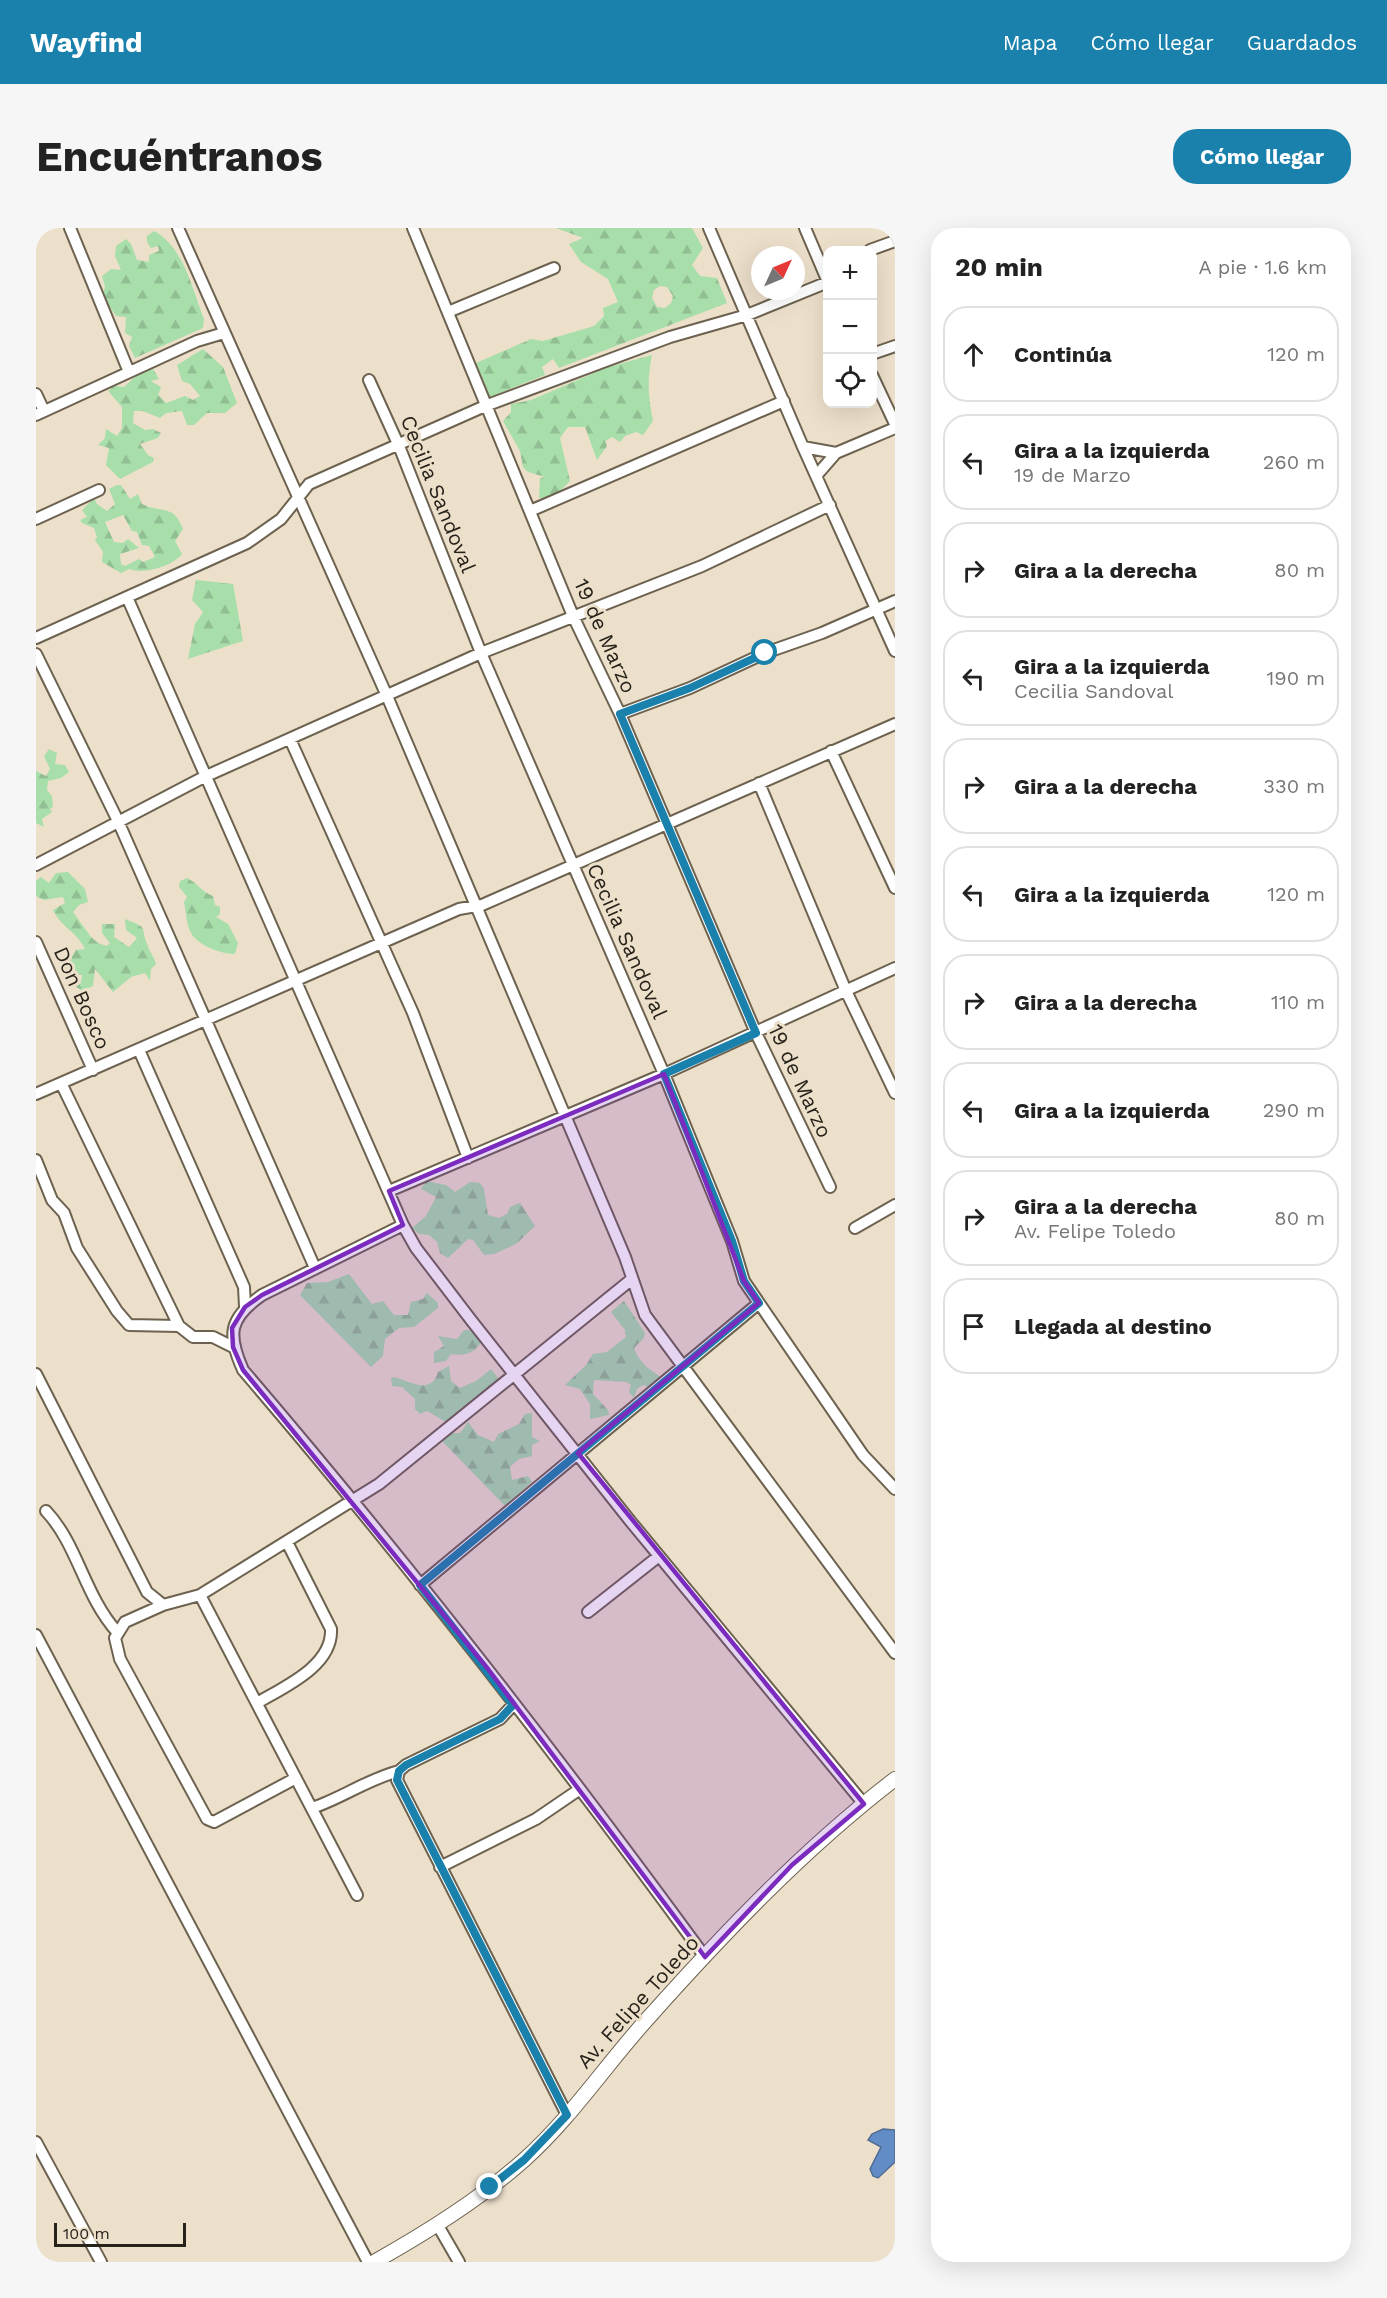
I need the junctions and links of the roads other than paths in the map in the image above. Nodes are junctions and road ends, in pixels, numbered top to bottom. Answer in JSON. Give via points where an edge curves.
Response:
{"nodes":[{"id":1,"x":70,"y":228,"type":"edge"},
{"id":2,"x":178,"y":228,"type":"edge"},
{"id":3,"x":413,"y":228,"type":"edge"},
{"id":4,"x":709,"y":228,"type":"edge"},
{"id":5,"x":805,"y":228,"type":"edge"},
{"id":6,"x":895,"y":241,"type":"edge"},
{"id":7,"x":877,"y":247,"type":"edge"},
{"id":8,"x":823,"y":264,"type":"edge"},
{"id":9,"x":554,"y":268,"type":"dead end"},
{"id":10,"x":823,"y":284,"type":"edge"},
{"id":11,"x":448,"y":312,"type":"junction"},
{"id":12,"x":747,"y":315,"type":"junction"},
{"id":13,"x":224,"y":333,"type":"junction"},
{"id":14,"x":895,"y":346,"type":"edge"},
{"id":15,"x":877,"y":353,"type":"edge"},
{"id":16,"x":129,"y":372,"type":"junction"},
{"id":17,"x":369,"y":380,"type":"dead end"},
{"id":18,"x":877,"y":384,"type":"edge"},
{"id":19,"x":36,"y":394,"type":"edge"},
{"id":20,"x":784,"y":401,"type":"junction"},
{"id":21,"x":485,"y":406,"type":"junction"},
{"id":22,"x":40,"y":413,"type":"edge"},
{"id":23,"x":895,"y":426,"type":"edge"},
{"id":24,"x":399,"y":446,"type":"junction"},
{"id":25,"x":803,"y":447,"type":"junction"},
{"id":26,"x":836,"y":453,"type":"junction"},
{"id":27,"x":816,"y":476,"type":"junction"},
{"id":28,"x":99,"y":490,"type":"dead end"},
{"id":29,"x":298,"y":498,"type":"junction"},
{"id":30,"x":830,"y":505,"type":"junction"},
{"id":31,"x":530,"y":511,"type":"junction"},
{"id":32,"x":36,"y":519,"type":"edge"},
{"id":33,"x":127,"y":597,"type":"junction"},
{"id":34,"x":895,"y":600,"type":"edge"},
{"id":35,"x":876,"y":608,"type":"junction"},
{"id":36,"x":573,"y":615,"type":"junction"},
{"id":37,"x":36,"y":638,"type":"edge"},
{"id":38,"x":895,"y":651,"type":"edge"},
{"id":39,"x":481,"y":653,"type":"junction"},
{"id":40,"x":36,"y":654,"type":"edge"},
{"id":41,"x":387,"y":696,"type":"junction"},
{"id":42,"x":620,"y":714,"type":"junction"},
{"id":43,"x":895,"y":724,"type":"edge"},
{"id":44,"x":290,"y":739,"type":"junction"},
{"id":45,"x":831,"y":751,"type":"junction"},
{"id":46,"x":204,"y":777,"type":"junction"},
{"id":47,"x":759,"y":783,"type":"junction"},
{"id":48,"x":118,"y":821,"type":"junction"},
{"id":49,"x":666,"y":824,"type":"junction"},
{"id":50,"x":36,"y":865,"type":"edge"},
{"id":51,"x":572,"y":865,"type":"junction"},
{"id":52,"x":895,"y":888,"type":"edge"},
{"id":53,"x":478,"y":905,"type":"junction"},
{"id":54,"x":36,"y":942,"type":"edge"},
{"id":55,"x":383,"y":943,"type":"junction"},
{"id":56,"x":895,"y":968,"type":"edge"},
{"id":57,"x":296,"y":982,"type":"junction"},
{"id":58,"x":846,"y":991,"type":"junction"},
{"id":59,"x":207,"y":1020,"type":"junction"},
{"id":60,"x":756,"y":1033,"type":"junction"},
{"id":61,"x":138,"y":1050,"type":"junction"},
{"id":62,"x":93,"y":1070,"type":"junction"},
{"id":63,"x":664,"y":1074,"type":"junction"},
{"id":64,"x":61,"y":1083,"type":"junction"},
{"id":65,"x":895,"y":1093,"type":"edge"},
{"id":66,"x":36,"y":1095,"type":"edge"},
{"id":67,"x":567,"y":1117,"type":"junction"},
{"id":68,"x":468,"y":1158,"type":"junction"},
{"id":69,"x":36,"y":1160,"type":"edge"},
{"id":70,"x":830,"y":1187,"type":"dead end"},
{"id":71,"x":388,"y":1191,"type":"junction"},
{"id":72,"x":895,"y":1205,"type":"edge"},
{"id":73,"x":403,"y":1224,"type":"junction"},
{"id":74,"x":855,"y":1228,"type":"dead end"},
{"id":75,"x":315,"y":1268,"type":"junction"},
{"id":76,"x":632,"y":1279,"type":"junction"},
{"id":77,"x":759,"y":1303,"type":"junction"},
{"id":78,"x":244,"y":1307,"type":"junction"},
{"id":79,"x":179,"y":1326,"type":"junction"},
{"id":80,"x":233,"y":1347,"type":"junction"},
{"id":81,"x":683,"y":1366,"type":"junction"},
{"id":82,"x":36,"y":1374,"type":"edge"},
{"id":83,"x":515,"y":1374,"type":"junction"},
{"id":84,"x":578,"y":1453,"type":"junction"},
{"id":85,"x":895,"y":1489,"type":"edge"},
{"id":86,"x":355,"y":1501,"type":"junction"},
{"id":87,"x":46,"y":1511,"type":"dead end"},
{"id":88,"x":287,"y":1542,"type":"junction"},
{"id":89,"x":659,"y":1556,"type":"junction"},
{"id":90,"x":420,"y":1585,"type":"junction"},
{"id":91,"x":147,"y":1592,"type":"junction"},
{"id":92,"x":200,"y":1595,"type":"junction"},
{"id":93,"x":163,"y":1605,"type":"junction"},
{"id":94,"x":146,"y":1611,"type":"junction"},
{"id":95,"x":588,"y":1612,"type":"dead end"},
{"id":96,"x":117,"y":1632,"type":"junction"},
{"id":97,"x":36,"y":1635,"type":"edge"},
{"id":98,"x":895,"y":1653,"type":"edge"},
{"id":99,"x":257,"y":1703,"type":"junction"},
{"id":100,"x":513,"y":1705,"type":"junction"},
{"id":101,"x":399,"y":1771,"type":"junction"},
{"id":102,"x":296,"y":1778,"type":"junction"},
{"id":103,"x":895,"y":1779,"type":"edge"},
{"id":104,"x":580,"y":1789,"type":"junction"},
{"id":105,"x":864,"y":1804,"type":"junction"},
{"id":106,"x":312,"y":1808,"type":"junction"},
{"id":107,"x":440,"y":1867,"type":"junction"},
{"id":108,"x":357,"y":1895,"type":"dead end"},
{"id":109,"x":705,"y":1957,"type":"junction"},
{"id":110,"x":567,"y":2115,"type":"junction"},
{"id":111,"x":36,"y":2142,"type":"edge"},
{"id":112,"x":438,"y":2224,"type":"junction"},
{"id":113,"x":101,"y":2262,"type":"edge"},
{"id":114,"x":368,"y":2262,"type":"edge"},
{"id":115,"x":374,"y":2262,"type":"edge"},
{"id":116,"x":459,"y":2262,"type":"edge"}],
"edges":[{"from":1,"to":16,"type":"street"},
{"from":2,"to":13,"type":"street"},
{"from":3,"to":11,"type":"street","name":"19 de Marzo"},
{"from":4,"to":12,"type":"street"},
{"from":5,"to":8,"type":"street"},
{"from":6,"to":7,"type":"street"},
{"from":9,"to":11,"type":"street"},
{"from":10,"to":12,"type":"street"},
{"from":11,"to":21,"type":"street","name":"19 de Marzo"},
{"from":12,"to":20,"type":"street"},
{"from":12,"to":21,"type":"street","via":[[670,337]]},
{"from":13,"to":16,"type":"street","via":[[196,341]]},
{"from":13,"to":29,"type":"street"},
{"from":14,"to":15,"type":"street"},
{"from":16,"to":22,"type":"street"},
{"from":17,"to":24,"type":"street","name":"Cecilia Sandoval"},
{"from":18,"to":23,"type":"street"},
{"from":19,"to":22,"type":"street"},
{"from":20,"to":25,"type":"street"},
{"from":20,"to":31,"type":"street"},
{"from":21,"to":24,"type":"street"},
{"from":21,"to":31,"type":"street","name":"19 de Marzo"},
{"from":23,"to":26,"type":"street"},
{"from":24,"to":29,"type":"street","via":[[309,484]]},
{"from":24,"to":39,"type":"street","name":"Cecilia Sandoval"},
{"from":25,"to":26,"type":"street"},
{"from":25,"to":27,"type":"street"},
{"from":26,"to":27,"type":"street"},
{"from":27,"to":30,"type":"street"},
{"from":28,"to":32,"type":"street"},
{"from":29,"to":33,"type":"street","via":[[281,519],[247,543]]},
{"from":29,"to":41,"type":"street"},
{"from":30,"to":35,"type":"street"},
{"from":30,"to":36,"type":"street","via":[[702,567]]},
{"from":31,"to":36,"type":"street","name":"19 de Marzo"},
{"from":33,"to":37,"type":"street"},
{"from":33,"to":46,"type":"street"},
{"from":34,"to":35,"type":"street"},
{"from":35,"to":38,"type":"street"},
{"from":35,"to":42,"type":"street"},
{"from":36,"to":39,"type":"street"},
{"from":36,"to":42,"type":"street","name":"19 de Marzo"},
{"from":39,"to":41,"type":"street"},
{"from":39,"to":51,"type":"street","name":"Cecilia Sandoval"},
{"from":40,"to":48,"type":"street"},
{"from":41,"to":44,"type":"street"},
{"from":41,"to":53,"type":"street"},
{"from":42,"to":49,"type":"street","name":"19 de Marzo"},
{"from":43,"to":45,"type":"street"},
{"from":44,"to":46,"type":"street"},
{"from":44,"to":55,"type":"street"},
{"from":45,"to":47,"type":"street"},
{"from":45,"to":52,"type":"street"},
{"from":46,"to":48,"type":"street"},
{"from":46,"to":57,"type":"street"},
{"from":47,"to":49,"type":"street"},
{"from":47,"to":58,"type":"street"},
{"from":48,"to":50,"type":"street"},
{"from":48,"to":59,"type":"street"},
{"from":49,"to":51,"type":"street"},
{"from":49,"to":60,"type":"street","name":"19 de Marzo"},
{"from":51,"to":53,"type":"street"},
{"from":51,"to":63,"type":"street","name":"Cecilia Sandoval"},
{"from":53,"to":55,"type":"street","via":[[459,909]]},
{"from":53,"to":67,"type":"street"},
{"from":54,"to":62,"type":"street","name":"Don Bosco"},
{"from":55,"to":57,"type":"street"},
{"from":55,"to":68,"type":"street"},
{"from":56,"to":58,"type":"street"},
{"from":57,"to":59,"type":"street"},
{"from":57,"to":71,"type":"street"},
{"from":58,"to":60,"type":"street"},
{"from":58,"to":65,"type":"street"},
{"from":59,"to":61,"type":"street"},
{"from":59,"to":75,"type":"street"},
{"from":60,"to":63,"type":"street"},
{"from":60,"to":70,"type":"street","name":"19 de Marzo"},
{"from":61,"to":62,"type":"street"},
{"from":61,"to":78,"type":"street","via":[[244,1287]]},
{"from":62,"to":64,"type":"street"},
{"from":63,"to":67,"type":"street"},
{"from":63,"to":77,"type":"street","name":"Cecilia Sandoval","via":[[732,1241],[744,1281]]},
{"from":64,"to":66,"type":"street"},
{"from":64,"to":79,"type":"street"},
{"from":67,"to":68,"type":"street"},
{"from":67,"to":76,"type":"street"},
{"from":68,"to":71,"type":"street"},
{"from":69,"to":79,"type":"street","via":[[77,1248],[129,1325]]},
{"from":71,"to":73,"type":"street"},
{"from":72,"to":74,"type":"street"},
{"from":73,"to":75,"type":"street"},
{"from":73,"to":83,"type":"street","via":[[423,1257]]},
{"from":75,"to":78,"type":"street"},
{"from":76,"to":81,"type":"street","via":[[645,1315]]},
{"from":76,"to":83,"type":"street"},
{"from":77,"to":81,"type":"street"},
{"from":77,"to":85,"type":"street","name":"Cecilia Sandoval","via":[[863,1455]]},
{"from":78,"to":80,"type":"street","via":[[232,1328]]},
{"from":79,"to":80,"type":"street","via":[[193,1337],[213,1337]]},
{"from":80,"to":86,"type":"street","via":[[243,1370]]},
{"from":81,"to":84,"type":"street"},
{"from":81,"to":98,"type":"street"},
{"from":82,"to":91,"type":"street"},
{"from":83,"to":84,"type":"street"},
{"from":83,"to":86,"type":"street"},
{"from":84,"to":89,"type":"street"},
{"from":84,"to":90,"type":"street"},
{"from":86,"to":88,"type":"street"},
{"from":86,"to":90,"type":"street"},
{"from":87,"to":96,"type":"street","via":[[57,1522],[90,1594]]},
{"from":88,"to":92,"type":"street"},
{"from":88,"to":99,"type":"street","via":[[332,1638],[313,1667]]},
{"from":89,"to":95,"type":"street"},
{"from":89,"to":105,"type":"street"},
{"from":90,"to":100,"type":"street"},
{"from":91,"to":93,"type":"street"},
{"from":91,"to":94,"type":"street"},
{"from":92,"to":93,"type":"street"},
{"from":92,"to":99,"type":"street"},
{"from":93,"to":94,"type":"street"},
{"from":94,"to":96,"type":"street","via":[[125,1622]]},
{"from":96,"to":102,"type":"street","via":[[120,1659],[207,1819],[214,1822]]},
{"from":97,"to":114,"type":"street"},
{"from":99,"to":102,"type":"street"},
{"from":100,"to":101,"type":"street","via":[[500,1719]]},
{"from":100,"to":104,"type":"street"},
{"from":101,"to":106,"type":"street","via":[[378,1776],[338,1799]]},
{"from":101,"to":107,"type":"street","via":[[397,1780]]},
{"from":102,"to":106,"type":"street"},
{"from":103,"to":105,"type":"main road","name":"Av. Felipe Toledo"},
{"from":104,"to":107,"type":"street","via":[[537,1819]]},
{"from":104,"to":109,"type":"street"},
{"from":105,"to":109,"type":"main road","name":"Av. Felipe Toledo","via":[[784,1874]]},
{"from":106,"to":108,"type":"street"},
{"from":107,"to":110,"type":"street"},
{"from":109,"to":110,"type":"main road","name":"Av. Felipe Toledo"},
{"from":110,"to":112,"type":"main road","name":"Av. Felipe Toledo","via":[[524,2160]]},
{"from":111,"to":113,"type":"street"},
{"from":112,"to":115,"type":"main road","name":"Av. Felipe Toledo"},
{"from":112,"to":116,"type":"street"}]}
